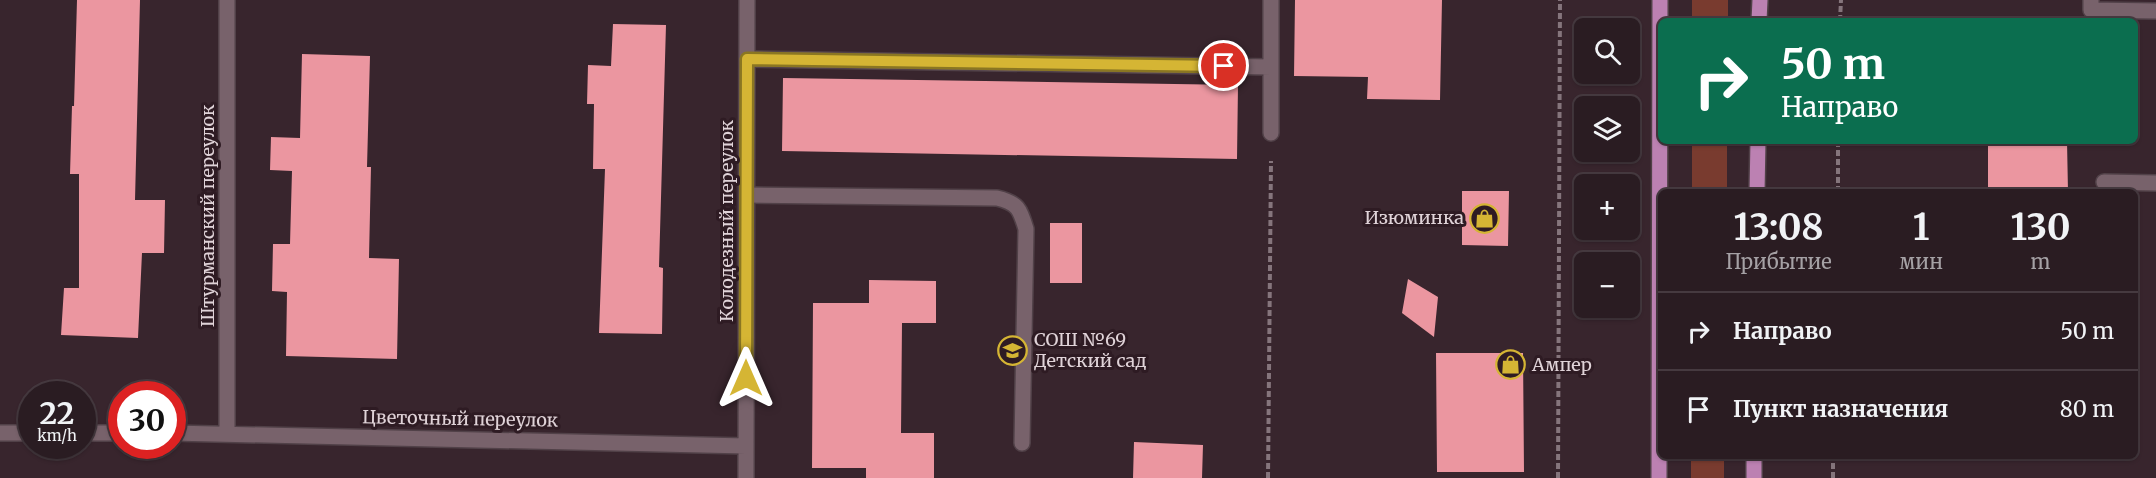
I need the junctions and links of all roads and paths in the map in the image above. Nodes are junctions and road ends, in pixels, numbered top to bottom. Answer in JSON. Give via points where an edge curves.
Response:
{"nodes":[{"id":1,"x":227,"y":0,"type":"edge"},
{"id":2,"x":747,"y":0,"type":"edge"},
{"id":3,"x":1271,"y":0,"type":"edge"},
{"id":4,"x":1560,"y":0,"type":"edge"},
{"id":5,"x":1660,"y":0,"type":"edge"},
{"id":6,"x":1760,"y":0,"type":"edge"},
{"id":7,"x":1841,"y":0,"type":"edge"},
{"id":8,"x":2091,"y":0,"type":"edge"},
{"id":9,"x":2156,"y":10,"type":"edge"},
{"id":10,"x":1660,"y":18,"type":"edge"},
{"id":11,"x":1759,"y":18,"type":"edge"},
{"id":12,"x":1840,"y":18,"type":"edge"},
{"id":13,"x":747,"y":59,"type":"junction"},
{"id":14,"x":1271,"y":67,"type":"junction"},
{"id":15,"x":1271,"y":133,"type":"joint"},
{"id":16,"x":1660,"y":144,"type":"edge"},
{"id":17,"x":1758,"y":144,"type":"edge"},
{"id":18,"x":1838,"y":144,"type":"edge"},
{"id":19,"x":2104,"y":182,"type":"dead end"},
{"id":20,"x":2156,"y":183,"type":"edge"},
{"id":21,"x":1660,"y":189,"type":"edge"},
{"id":22,"x":1757,"y":189,"type":"edge"},
{"id":23,"x":1838,"y":189,"type":"edge"},
{"id":24,"x":747,"y":195,"type":"junction"},
{"id":25,"x":18,"y":433,"type":"edge"},
{"id":26,"x":186,"y":433,"type":"edge"},
{"id":27,"x":227,"y":433,"type":"junction"},
{"id":28,"x":0,"y":434,"type":"edge"},
{"id":29,"x":1022,"y":443,"type":"dead end"},
{"id":30,"x":746,"y":446,"type":"junction"},
{"id":31,"x":1659,"y":459,"type":"edge"},
{"id":32,"x":1754,"y":459,"type":"edge"},
{"id":33,"x":1833,"y":459,"type":"edge"},
{"id":34,"x":746,"y":478,"type":"edge"},
{"id":35,"x":1268,"y":478,"type":"edge"},
{"id":36,"x":1558,"y":478,"type":"edge"},
{"id":37,"x":1659,"y":478,"type":"edge"},
{"id":38,"x":1754,"y":478,"type":"edge"},
{"id":39,"x":1833,"y":478,"type":"edge"}],
"edges":[{"from":1,"to":27,"type":"street","name":"Штурманский переулок"},
{"from":2,"to":13,"type":"street","name":"Колодезный переулок"},
{"from":3,"to":14,"type":"street"},
{"from":4,"to":36,"type":"path"},
{"from":5,"to":10,"type":"main road"},
{"from":6,"to":11,"type":"main road"},
{"from":7,"to":12,"type":"path"},
{"from":8,"to":9,"type":"street","via":[[2091,10]]},
{"from":13,"to":14,"type":"street"},
{"from":13,"to":24,"type":"street","name":"Колодезный переулок"},
{"from":14,"to":15,"type":"street"},
{"from":15,"to":35,"type":"path"},
{"from":16,"to":21,"type":"main road"},
{"from":17,"to":22,"type":"main road"},
{"from":18,"to":23,"type":"path"},
{"from":19,"to":20,"type":"street"},
{"from":24,"to":29,"type":"street","via":[[1011,201],[1021,211],[1026,229]]},
{"from":24,"to":30,"type":"street","name":"Колодезный переулок"},
{"from":25,"to":28,"type":"street"},
{"from":26,"to":27,"type":"street","name":"Цветочный переулок"},
{"from":27,"to":30,"type":"street","name":"Цветочный переулок"},
{"from":30,"to":34,"type":"street","name":"Колодезный переулок"},
{"from":31,"to":37,"type":"main road"},
{"from":32,"to":38,"type":"main road"},
{"from":33,"to":39,"type":"path"}]}
